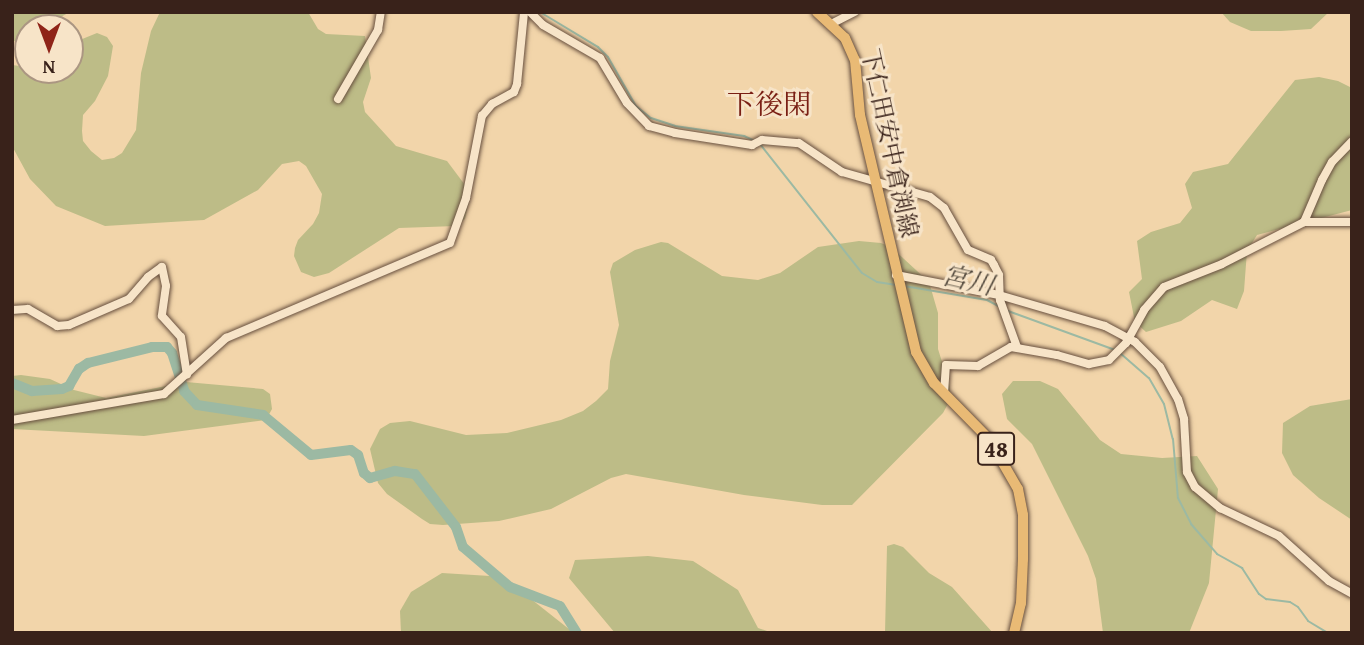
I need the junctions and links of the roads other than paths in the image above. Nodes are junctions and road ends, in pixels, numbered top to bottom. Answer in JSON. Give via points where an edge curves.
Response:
{"nodes":[{"id":1,"x":381,"y":12,"type":"edge"},
{"id":2,"x":524,"y":12,"type":"edge"},
{"id":3,"x":530,"y":12,"type":"edge"},
{"id":4,"x":817,"y":12,"type":"edge"},
{"id":5,"x":855,"y":12,"type":"edge"},
{"id":6,"x":831,"y":24,"type":"junction"},
{"id":7,"x":338,"y":99,"type":"dead end"},
{"id":8,"x":1352,"y":141,"type":"edge"},
{"id":9,"x":874,"y":180,"type":"junction"},
{"id":10,"x":1304,"y":222,"type":"junction"},
{"id":11,"x":1352,"y":222,"type":"edge"},
{"id":12,"x":897,"y":282,"type":"junction"},
{"id":13,"x":1000,"y":297,"type":"junction"},
{"id":14,"x":12,"y":310,"type":"edge"},
{"id":15,"x":1127,"y":340,"type":"junction"},
{"id":16,"x":1017,"y":347,"type":"junction"},
{"id":17,"x":187,"y":375,"type":"junction"},
{"id":18,"x":944,"y":393,"type":"junction"},
{"id":19,"x":12,"y":420,"type":"edge"},
{"id":20,"x":1352,"y":594,"type":"edge"},
{"id":21,"x":1013,"y":633,"type":"edge"}],
"edges":[{"from":1,"to":7,"type":"street","via":[[378,30]]},
{"from":2,"to":17,"type":"street","via":[[517,84],[514,92],[492,104],[482,116],[466,198],[450,243],[243,329],[216,345]]},
{"from":3,"to":9,"type":"street","via":[[543,25],[600,58],[628,103],[649,126],[674,133],[799,143],[831,167]]},
{"from":4,"to":6,"type":"main road","name":"下仁田安中倉渕線","number":"48"},
{"from":5,"to":6,"type":"street"},
{"from":6,"to":9,"type":"main road","name":"下仁田安中倉渕線","number":"48","via":[[845,38],[855,60],[860,115]]},
{"from":8,"to":10,"type":"street","via":[[1332,162]]},
{"from":9,"to":12,"type":"main road","name":"下仁田安中倉渕線","number":"48"},
{"from":9,"to":13,"type":"street","via":[[930,197],[944,208],[968,250],[995,265]]},
{"from":10,"to":11,"type":"street"},
{"from":10,"to":15,"type":"street","via":[[1222,264],[1164,287]]},
{"from":12,"to":13,"type":"street"},
{"from":12,"to":18,"type":"main road","name":"下仁田安中倉渕線","number":"48","via":[[920,363]]},
{"from":13,"to":15,"type":"street","via":[[1105,326]]},
{"from":13,"to":16,"type":"street"},
{"from":14,"to":17,"type":"street","via":[[28,309],[57,327],[69,326],[129,299],[162,267],[166,286],[162,316],[181,337]]},
{"from":15,"to":16,"type":"street","via":[[1109,360],[1089,364]]},
{"from":15,"to":20,"type":"street","via":[[1154,360],[1174,390],[1184,419],[1187,472],[1195,487],[1220,508],[1279,536],[1329,581]]},
{"from":16,"to":18,"type":"street","via":[[978,366],[946,365]]},
{"from":17,"to":19,"type":"street","via":[[164,394]]},
{"from":18,"to":21,"type":"main road","name":"下仁田安中倉渕線","number":"48","via":[[989,439],[1018,489],[1023,559],[1021,603]]}]}
